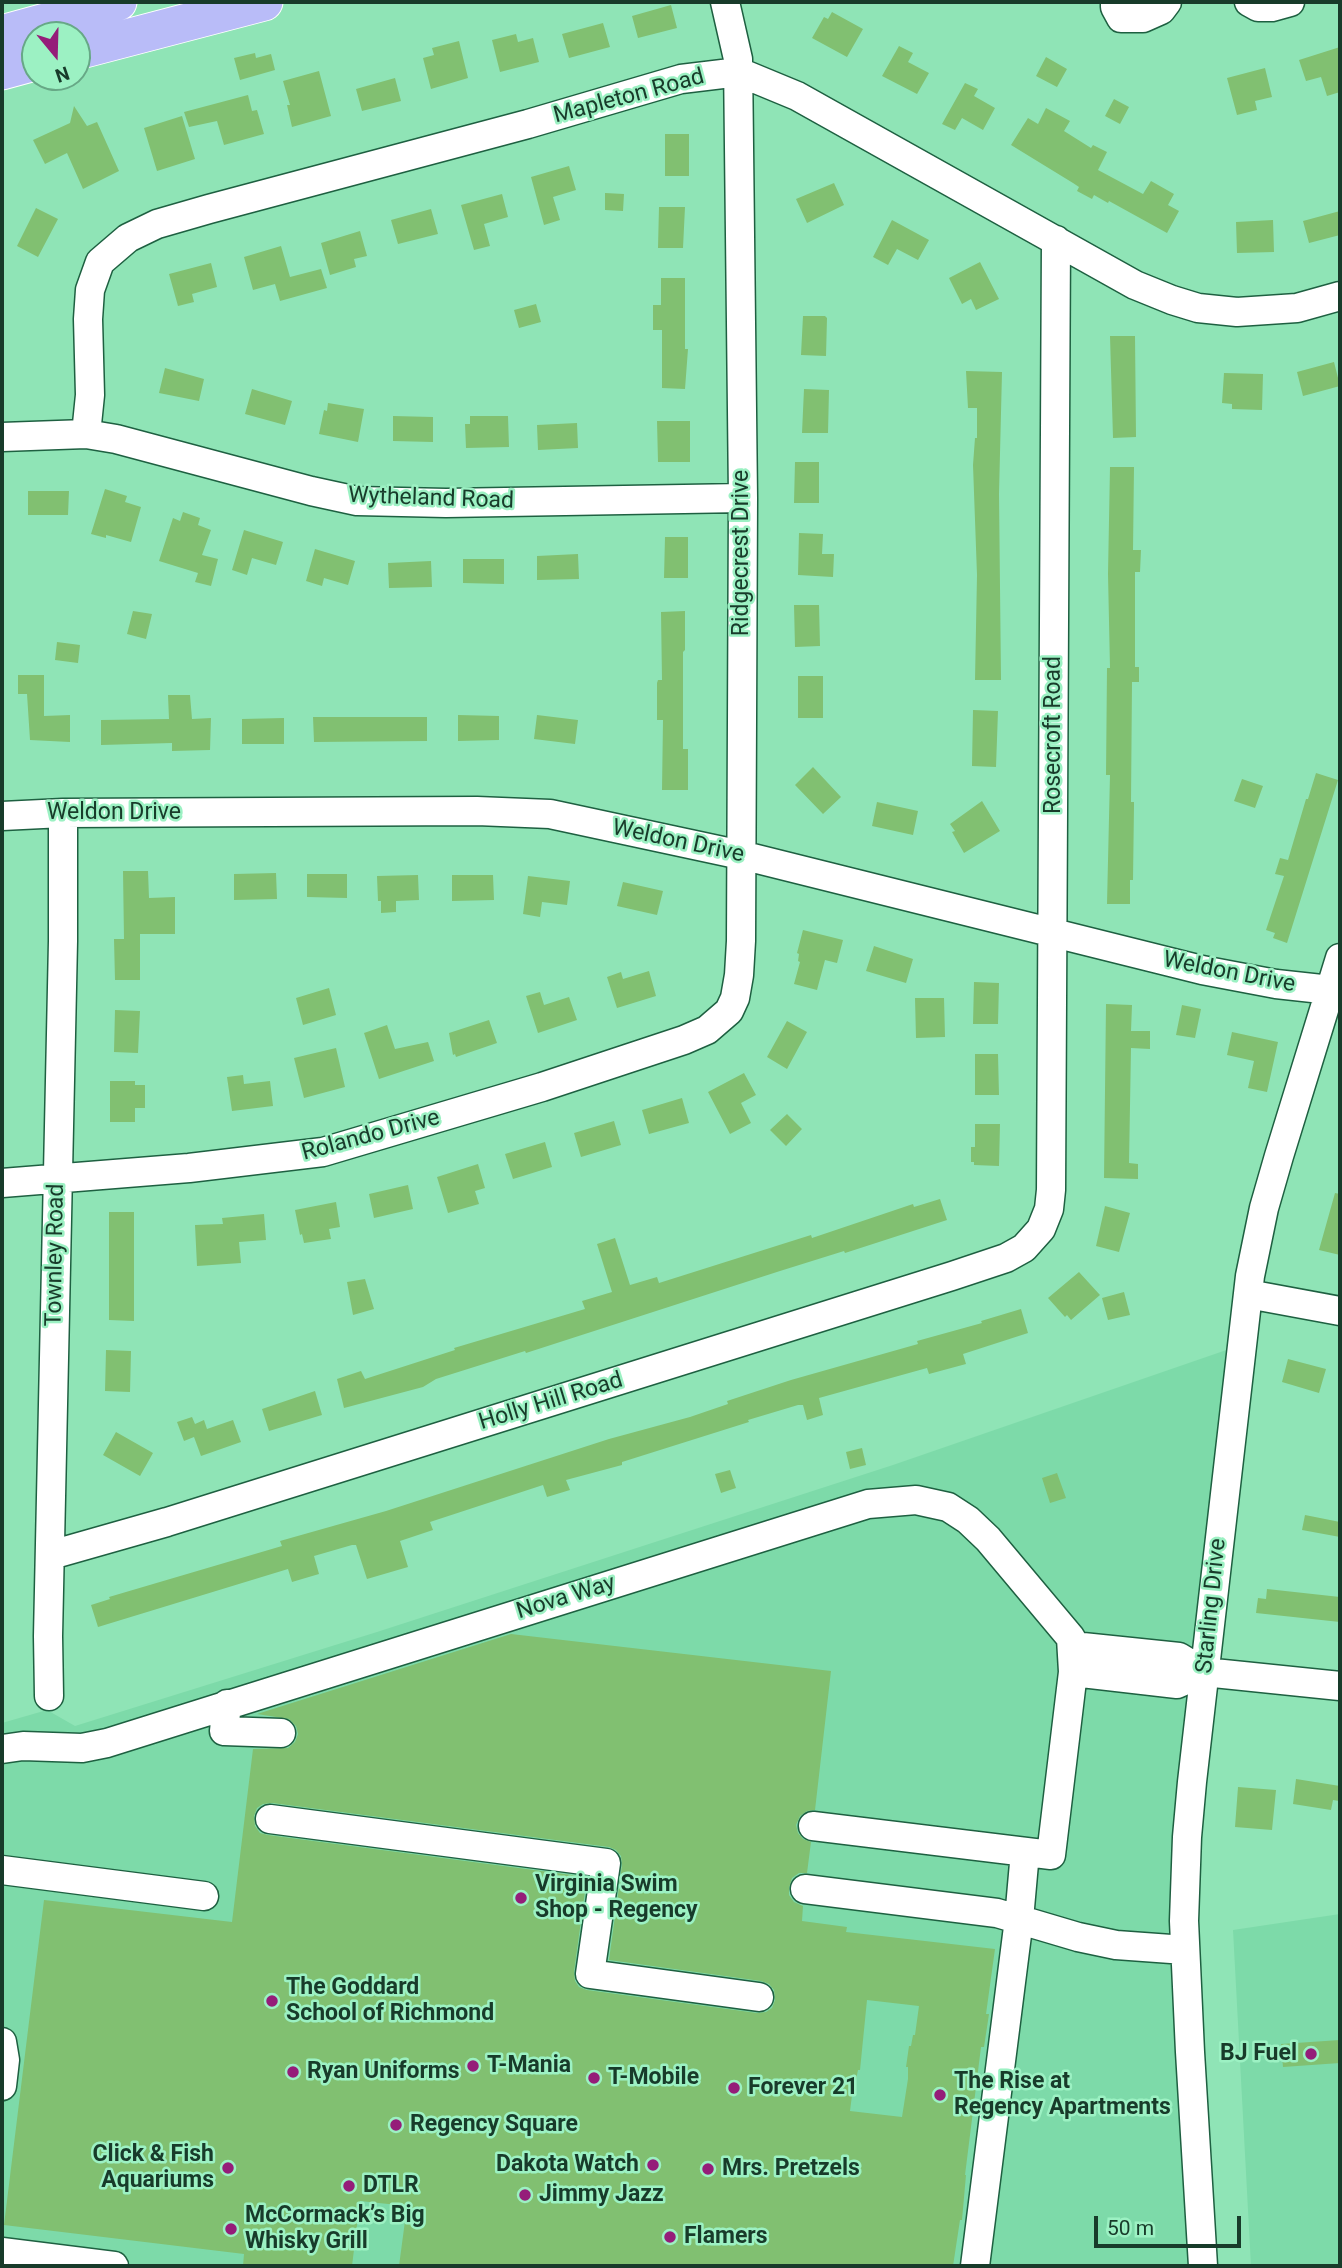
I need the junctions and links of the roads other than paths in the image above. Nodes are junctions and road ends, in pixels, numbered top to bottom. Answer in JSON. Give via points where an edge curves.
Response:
{"nodes":[{"id":1,"x":118,"y":2,"type":"edge"},
{"id":2,"x":264,"y":2,"type":"edge"},
{"id":3,"x":725,"y":2,"type":"edge"},
{"id":4,"x":1115,"y":2,"type":"edge"},
{"id":5,"x":1167,"y":2,"type":"edge"},
{"id":6,"x":1249,"y":2,"type":"edge"},
{"id":7,"x":1290,"y":2,"type":"edge"},
{"id":8,"x":2,"y":34,"type":"edge"},
{"id":9,"x":91,"y":47,"type":"edge"},
{"id":10,"x":21,"y":66,"type":"edge"},
{"id":11,"x":2,"y":71,"type":"edge"},
{"id":12,"x":739,"y":72,"type":"junction"},
{"id":13,"x":1056,"y":240,"type":"junction"},
{"id":14,"x":1340,"y":296,"type":"edge"},
{"id":15,"x":86,"y":434,"type":"junction"},
{"id":16,"x":2,"y":437,"type":"edge"},
{"id":17,"x":743,"y":498,"type":"junction"},
{"id":18,"x":63,"y":813,"type":"junction"},
{"id":19,"x":2,"y":816,"type":"edge"},
{"id":20,"x":741,"y":855,"type":"junction"},
{"id":21,"x":1054,"y":934,"type":"junction"},
{"id":22,"x":1340,"y":958,"type":"edge"},
{"id":23,"x":1335,"y":990,"type":"edge"},
{"id":24,"x":647,"y":1051,"type":"joint"},
{"id":25,"x":58,"y":1179,"type":"junction"},
{"id":26,"x":2,"y":1183,"type":"edge"},
{"id":27,"x":1041,"y":1229,"type":"joint"},
{"id":28,"x":1248,"y":1294,"type":"junction"},
{"id":29,"x":1340,"y":1311,"type":"edge"},
{"id":30,"x":51,"y":1555,"type":"junction"},
{"id":31,"x":1073,"y":1659,"type":"junction"},
{"id":32,"x":1204,"y":1672,"type":"junction"},
{"id":33,"x":1340,"y":1686,"type":"edge"},
{"id":34,"x":49,"y":1696,"type":"dead end"},
{"id":35,"x":227,"y":1704,"type":"junction"},
{"id":36,"x":281,"y":1733,"type":"dead end"},
{"id":37,"x":2,"y":1749,"type":"edge"},
{"id":38,"x":270,"y":1819,"type":"dead end"},
{"id":39,"x":813,"y":1826,"type":"dead end"},
{"id":40,"x":1025,"y":1853,"type":"junction"},
{"id":41,"x":2,"y":1870,"type":"edge"},
{"id":42,"x":806,"y":1889,"type":"dead end"},
{"id":43,"x":204,"y":1896,"type":"dead end"},
{"id":44,"x":1019,"y":1919,"type":"junction"},
{"id":45,"x":1185,"y":1950,"type":"junction"},
{"id":46,"x":759,"y":1997,"type":"dead end"},
{"id":47,"x":2,"y":2042,"type":"edge"},
{"id":48,"x":2,"y":2086,"type":"edge"},
{"id":49,"x":2,"y":2252,"type":"edge"},
{"id":50,"x":114,"y":2266,"type":"edge"},
{"id":51,"x":975,"y":2266,"type":"edge"},
{"id":52,"x":1203,"y":2266,"type":"edge"}],
"edges":[{"from":1,"to":8,"type":"main road"},
{"from":2,"to":9,"type":"main road"},
{"from":3,"to":12,"type":"street","name":"Ridgecrest Drive"},
{"from":4,"to":5,"type":"street","via":[[1121,18],[1143,18]]},
{"from":6,"to":7,"type":"street","via":[[1258,7]]},
{"from":10,"to":11,"type":"main road"},
{"from":12,"to":13,"type":"street","name":"Mapleton Road","via":[[797,96]]},
{"from":12,"to":15,"type":"street","name":"Mapleton Road","via":[[681,79],[209,209],[128,237],[100,262],[90,289]]},
{"from":12,"to":17,"type":"street","name":"Ridgecrest Drive"},
{"from":13,"to":14,"type":"street","name":"Mapleton Road","via":[[1135,285],[1198,307],[1270,311]]},
{"from":13,"to":21,"type":"street","name":"Rosecroft Road"},
{"from":15,"to":16,"type":"street","name":"Wytheland Road"},
{"from":15,"to":17,"type":"street","name":"Wytheland Road","via":[[357,500]]},
{"from":17,"to":20,"type":"street","name":"Ridgecrest Drive"},
{"from":18,"to":19,"type":"street","name":"Weldon Drive"},
{"from":18,"to":20,"type":"street","name":"Weldon Drive","via":[[518,811]]},
{"from":18,"to":25,"type":"street","name":"Townley Road"},
{"from":20,"to":21,"type":"street","name":"Weldon Drive"},
{"from":20,"to":24,"type":"street","name":"Ridgecrest Drive","via":[[735,998],[708,1030]]},
{"from":21,"to":23,"type":"street","name":"Weldon Drive","via":[[1202,970]]},
{"from":21,"to":27,"type":"street","name":"Rosecroft Road","via":[[1051,1191]]},
{"from":22,"to":23,"type":"street","name":"Starling Drive"},
{"from":23,"to":28,"type":"street","name":"Starling Drive","via":[[1264,1209]]},
{"from":24,"to":25,"type":"street","name":"Rolando Drive","via":[[323,1152]]},
{"from":25,"to":26,"type":"street","name":"Rolando Drive"},
{"from":25,"to":30,"type":"street","name":"Townley Road"},
{"from":27,"to":30,"type":"street","name":"Holly Hill Road","via":[[1024,1248],[1006,1258],[952,1276]]},
{"from":28,"to":29,"type":"street"},
{"from":28,"to":32,"type":"street","name":"Starling Drive"},
{"from":30,"to":34,"type":"street","name":"Townley Road"},
{"from":31,"to":32,"type":"street","via":[[1177,1684]]},
{"from":31,"to":35,"type":"street","name":"Nova Way","via":[[1068,1632],[968,1520],[936,1503],[900,1500],[849,1509]]},
{"from":31,"to":40,"type":"street","via":[[1051,1856]]},
{"from":32,"to":33,"type":"street"},
{"from":32,"to":45,"type":"street","name":"Starling Drive","via":[[1187,1837]]},
{"from":35,"to":36,"type":"street","via":[[224,1731]]},
{"from":35,"to":37,"type":"street","name":"Nova Way","via":[[93,1746]]},
{"from":38,"to":46,"type":"street","via":[[606,1864],[590,1974]]},
{"from":39,"to":40,"type":"street"},
{"from":40,"to":44,"type":"street"},
{"from":41,"to":43,"type":"street"},
{"from":42,"to":44,"type":"street"},
{"from":44,"to":45,"type":"street","via":[[1116,1945]]},
{"from":44,"to":51,"type":"street"},
{"from":45,"to":52,"type":"street","name":"Starling Drive"},
{"from":47,"to":48,"type":"street"},
{"from":49,"to":50,"type":"street"}]}
